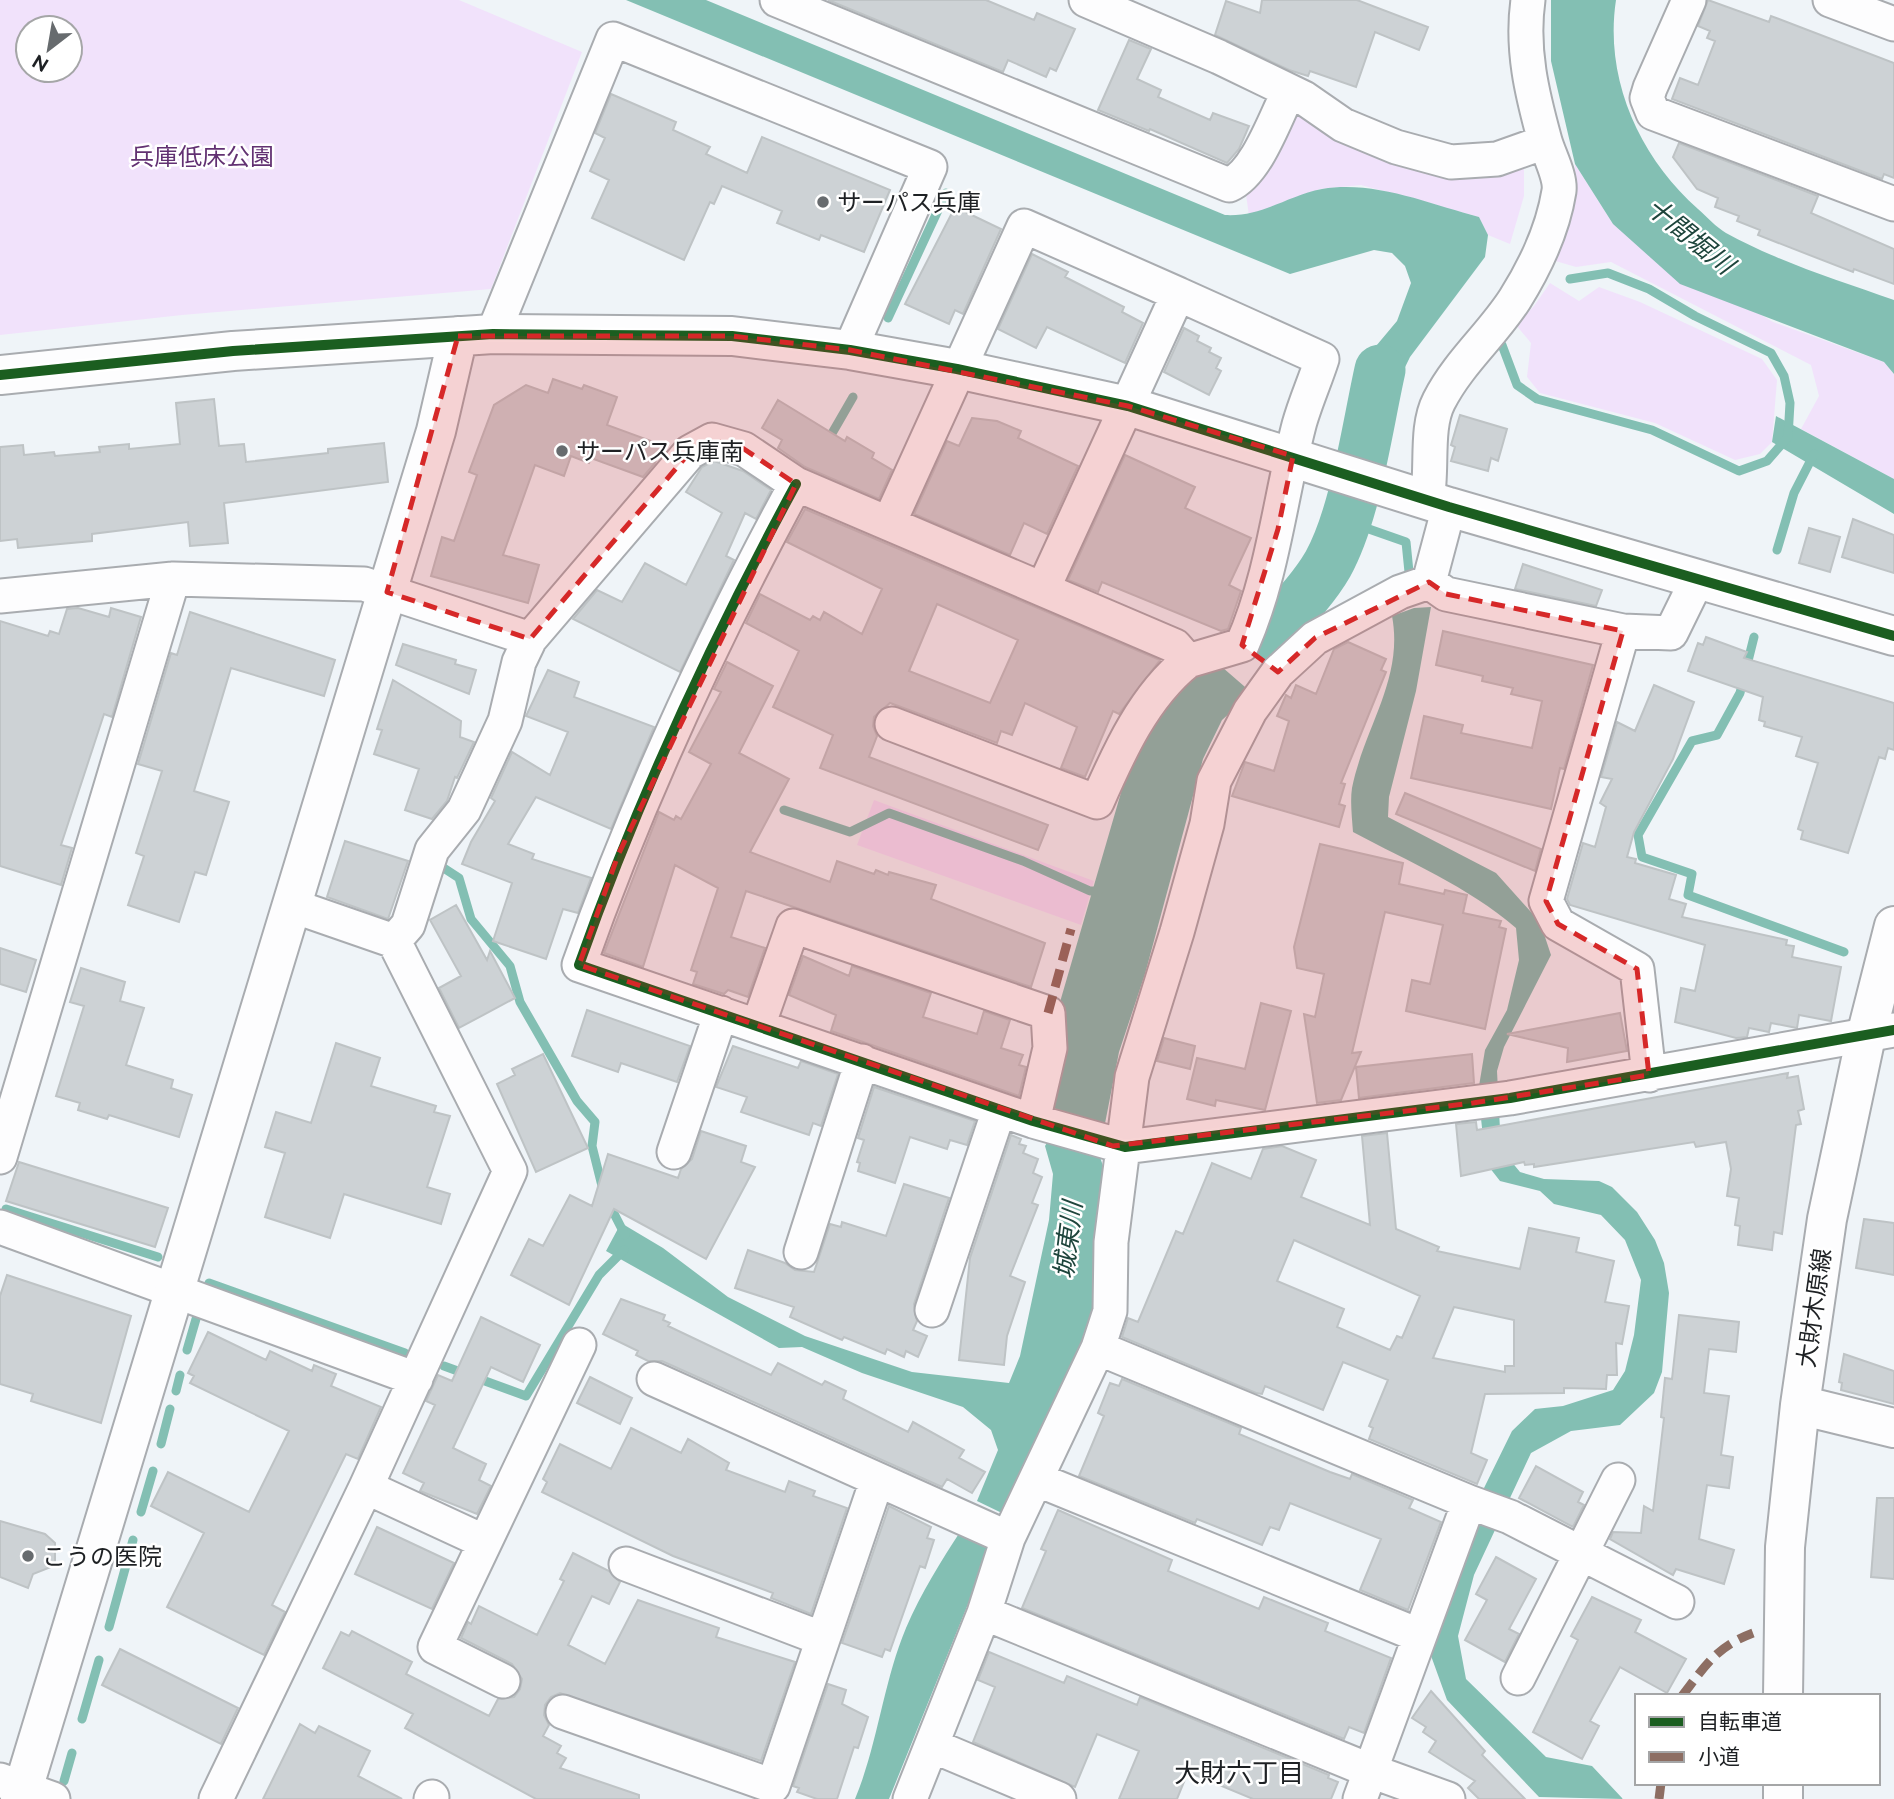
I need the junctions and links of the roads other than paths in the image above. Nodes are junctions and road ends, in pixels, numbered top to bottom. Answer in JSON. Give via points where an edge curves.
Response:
{"nodes":[{"id":1,"x":777,"y":0,"type":"edge"},
{"id":2,"x":1086,"y":0,"type":"edge"},
{"id":3,"x":1528,"y":0,"type":"edge"},
{"id":4,"x":1689,"y":0,"type":"edge"},
{"id":5,"x":1830,"y":0,"type":"edge"},
{"id":6,"x":1894,"y":24,"type":"edge"},
{"id":7,"x":1289,"y":91,"type":"junction"},
{"id":8,"x":1545,"y":142,"type":"junction"},
{"id":9,"x":1894,"y":204,"type":"edge"},
{"id":10,"x":1178,"y":294,"type":"junction"},
{"id":11,"x":476,"y":335,"type":"junction"},
{"id":12,"x":850,"y":350,"type":"junction"},
{"id":13,"x":957,"y":369,"type":"junction"},
{"id":14,"x":0,"y":374,"type":"edge"},
{"id":15,"x":1128,"y":406,"type":"junction"},
{"id":16,"x":1301,"y":459,"type":"junction"},
{"id":17,"x":796,"y":484,"type":"junction"},
{"id":18,"x":1427,"y":500,"type":"junction"},
{"id":19,"x":889,"y":523,"type":"junction"},
{"id":20,"x":1698,"y":578,"type":"junction"},
{"id":21,"x":173,"y":579,"type":"junction"},
{"id":22,"x":1417,"y":586,"type":"junction"},
{"id":23,"x":1043,"y":589,"type":"junction"},
{"id":24,"x":387,"y":592,"type":"junction"},
{"id":25,"x":0,"y":596,"type":"edge"},
{"id":26,"x":1623,"y":631,"type":"junction"},
{"id":27,"x":1894,"y":636,"type":"edge"},
{"id":28,"x":530,"y":639,"type":"junction"},
{"id":29,"x":1242,"y":645,"type":"junction"},
{"id":30,"x":1188,"y":661,"type":"junction"},
{"id":31,"x":1278,"y":672,"type":"junction"},
{"id":32,"x":892,"y":724,"type":"dead end"},
{"id":33,"x":293,"y":906,"type":"junction"},
{"id":34,"x":1894,"y":926,"type":"edge"},
{"id":35,"x":394,"y":941,"type":"junction"},
{"id":36,"x":721,"y":1013,"type":"junction"},
{"id":37,"x":758,"y":1026,"type":"junction"},
{"id":38,"x":1880,"y":1033,"type":"edge"},
{"id":39,"x":862,"y":1061,"type":"junction"},
{"id":40,"x":1649,"y":1075,"type":"junction"},
{"id":41,"x":999,"y":1110,"type":"junction"},
{"id":42,"x":1038,"y":1123,"type":"junction"},
{"id":43,"x":1119,"y":1147,"type":"junction"},
{"id":44,"x":674,"y":1152,"type":"dead end"},
{"id":45,"x":0,"y":1157,"type":"edge"},
{"id":46,"x":0,"y":1227,"type":"edge"},
{"id":47,"x":801,"y":1252,"type":"dead end"},
{"id":48,"x":175,"y":1289,"type":"junction"},
{"id":49,"x":932,"y":1310,"type":"dead end"},
{"id":50,"x":579,"y":1345,"type":"dead end"},
{"id":51,"x":1098,"y":1348,"type":"junction"},
{"id":52,"x":416,"y":1379,"type":"junction"},
{"id":53,"x":654,"y":1379,"type":"dead end"},
{"id":54,"x":1800,"y":1405,"type":"junction"},
{"id":55,"x":1894,"y":1428,"type":"edge"},
{"id":56,"x":1036,"y":1479,"type":"junction"},
{"id":57,"x":877,"y":1480,"type":"junction"},
{"id":58,"x":1618,"y":1480,"type":"dead end"},
{"id":59,"x":366,"y":1487,"type":"junction"},
{"id":60,"x":1469,"y":1502,"type":"junction"},
{"id":61,"x":1008,"y":1538,"type":"junction"},
{"id":62,"x":485,"y":1542,"type":"junction"},
{"id":63,"x":1581,"y":1555,"type":"junction"},
{"id":64,"x":626,"y":1563,"type":"dead end"},
{"id":65,"x":1676,"y":1602,"type":"dead end"},
{"id":66,"x":985,"y":1613,"type":"junction"},
{"id":67,"x":1418,"y":1636,"type":"junction"},
{"id":68,"x":823,"y":1639,"type":"junction"},
{"id":69,"x":1518,"y":1678,"type":"dead end"},
{"id":70,"x":503,"y":1681,"type":"dead end"},
{"id":71,"x":1783,"y":1694,"type":"edge"},
{"id":72,"x":563,"y":1712,"type":"dead end"},
{"id":73,"x":933,"y":1746,"type":"junction"},
{"id":74,"x":1366,"y":1785,"type":"edge"},
{"id":75,"x":24,"y":1792,"type":"edge"},
{"id":76,"x":216,"y":1799,"type":"edge"},
{"id":77,"x":910,"y":1799,"type":"edge"},
{"id":78,"x":1059,"y":1799,"type":"edge"},
{"id":79,"x":1448,"y":1799,"type":"edge"}],
"edges":[{"from":1,"to":7,"type":"street","via":[[1229,186],[1242,180]]},
{"from":2,"to":7,"type":"street"},
{"from":3,"to":8,"type":"street","via":[[1524,24],[1528,75]]},
{"from":4,"to":9,"type":"street","via":[[1650,88],[1647,98],[1653,113]]},
{"from":5,"to":6,"type":"street"},
{"from":7,"to":8,"type":"street","via":[[1343,125],[1396,148],[1451,162],[1497,159]]},
{"from":8,"to":18,"type":"street","via":[[1560,188],[1544,245],[1514,300],[1462,362],[1437,403]]},
{"from":10,"to":13,"type":"street","via":[[1024,226]]},
{"from":10,"to":15,"type":"street"},
{"from":10,"to":16,"type":"street","via":[[1322,359],[1299,425]]},
{"from":11,"to":12,"type":"street","via":[[732,336]]},
{"from":11,"to":12,"type":"street","via":[[612,39],[930,167]]},
{"from":11,"to":14,"type":"street","via":[[233,351]]},
{"from":11,"to":24,"type":"street","via":[[436,431]]},
{"from":12,"to":13,"type":"street"},
{"from":13,"to":15,"type":"street"},
{"from":13,"to":19,"type":"street"},
{"from":15,"to":16,"type":"street"},
{"from":15,"to":23,"type":"street"},
{"from":16,"to":18,"type":"street"},
{"from":16,"to":29,"type":"street"},
{"from":17,"to":19,"type":"street"},
{"from":17,"to":28,"type":"street","via":[[744,449],[712,440],[690,452]]},
{"from":17,"to":36,"type":"street","via":[[756,559],[618,855],[579,965]]},
{"from":18,"to":20,"type":"street"},
{"from":18,"to":22,"type":"street"},
{"from":19,"to":23,"type":"street"},
{"from":20,"to":26,"type":"street","via":[[1671,633]]},
{"from":20,"to":27,"type":"street"},
{"from":21,"to":24,"type":"street","via":[[364,584]]},
{"from":21,"to":25,"type":"street"},
{"from":21,"to":45,"type":"street"},
{"from":22,"to":26,"type":"street"},
{"from":22,"to":31,"type":"street","via":[[1315,638]]},
{"from":23,"to":30,"type":"street","via":[[1175,646]]},
{"from":24,"to":28,"type":"street"},
{"from":24,"to":33,"type":"street"},
{"from":26,"to":40,"type":"street","via":[[1546,901],[1558,923],[1637,969]]},
{"from":28,"to":35,"type":"street","via":[[519,662],[505,720],[464,810],[432,850],[408,925]]},
{"from":29,"to":30,"type":"street"},
{"from":29,"to":31,"type":"street"},
{"from":30,"to":32,"type":"street","via":[[1171,675],[1122,745],[1097,802]]},
{"from":31,"to":43,"type":"street","via":[[1250,711],[1214,781],[1207,824],[1132,1077]]},
{"from":33,"to":35,"type":"street"},
{"from":33,"to":48,"type":"street"},
{"from":34,"to":38,"type":"street","name":"大財木原線"},
{"from":35,"to":52,"type":"street","via":[[510,1171]]},
{"from":36,"to":37,"type":"street"},
{"from":36,"to":44,"type":"street"},
{"from":37,"to":39,"type":"street"},
{"from":37,"to":42,"type":"street","via":[[793,926],[1048,1013],[1049,1048]]},
{"from":38,"to":40,"type":"street"},
{"from":38,"to":54,"type":"street","name":"大財木原線","via":[[1827,1219]]},
{"from":39,"to":41,"type":"street"},
{"from":39,"to":47,"type":"street"},
{"from":40,"to":43,"type":"street","via":[[1510,1098]]},
{"from":41,"to":42,"type":"street"},
{"from":41,"to":49,"type":"street"},
{"from":42,"to":43,"type":"street"},
{"from":43,"to":51,"type":"street","via":[[1110,1311]]},
{"from":46,"to":48,"type":"street"},
{"from":48,"to":52,"type":"street"},
{"from":48,"to":75,"type":"street"},
{"from":50,"to":62,"type":"street"},
{"from":51,"to":56,"type":"street"},
{"from":51,"to":60,"type":"street"},
{"from":52,"to":59,"type":"street"},
{"from":53,"to":57,"type":"street"},
{"from":54,"to":55,"type":"street"},
{"from":54,"to":71,"type":"street","name":"大財木原線","via":[[1785,1547]]},
{"from":56,"to":61,"type":"street"},
{"from":56,"to":67,"type":"street"},
{"from":57,"to":61,"type":"street"},
{"from":57,"to":68,"type":"street"},
{"from":58,"to":63,"type":"street"},
{"from":59,"to":62,"type":"street"},
{"from":59,"to":76,"type":"street"},
{"from":60,"to":63,"type":"street","via":[[1510,1517]]},
{"from":60,"to":67,"type":"street"},
{"from":61,"to":66,"type":"street"},
{"from":62,"to":70,"type":"street","via":[[435,1647]]},
{"from":63,"to":65,"type":"street"},
{"from":63,"to":69,"type":"street"},
{"from":64,"to":68,"type":"street"},
{"from":66,"to":73,"type":"street"},
{"from":66,"to":74,"type":"street"},
{"from":67,"to":74,"type":"street"},
{"from":68,"to":72,"type":"street","via":[[773,1786]]},
{"from":73,"to":77,"type":"street"},
{"from":73,"to":78,"type":"street"},
{"from":74,"to":79,"type":"street"}]}
